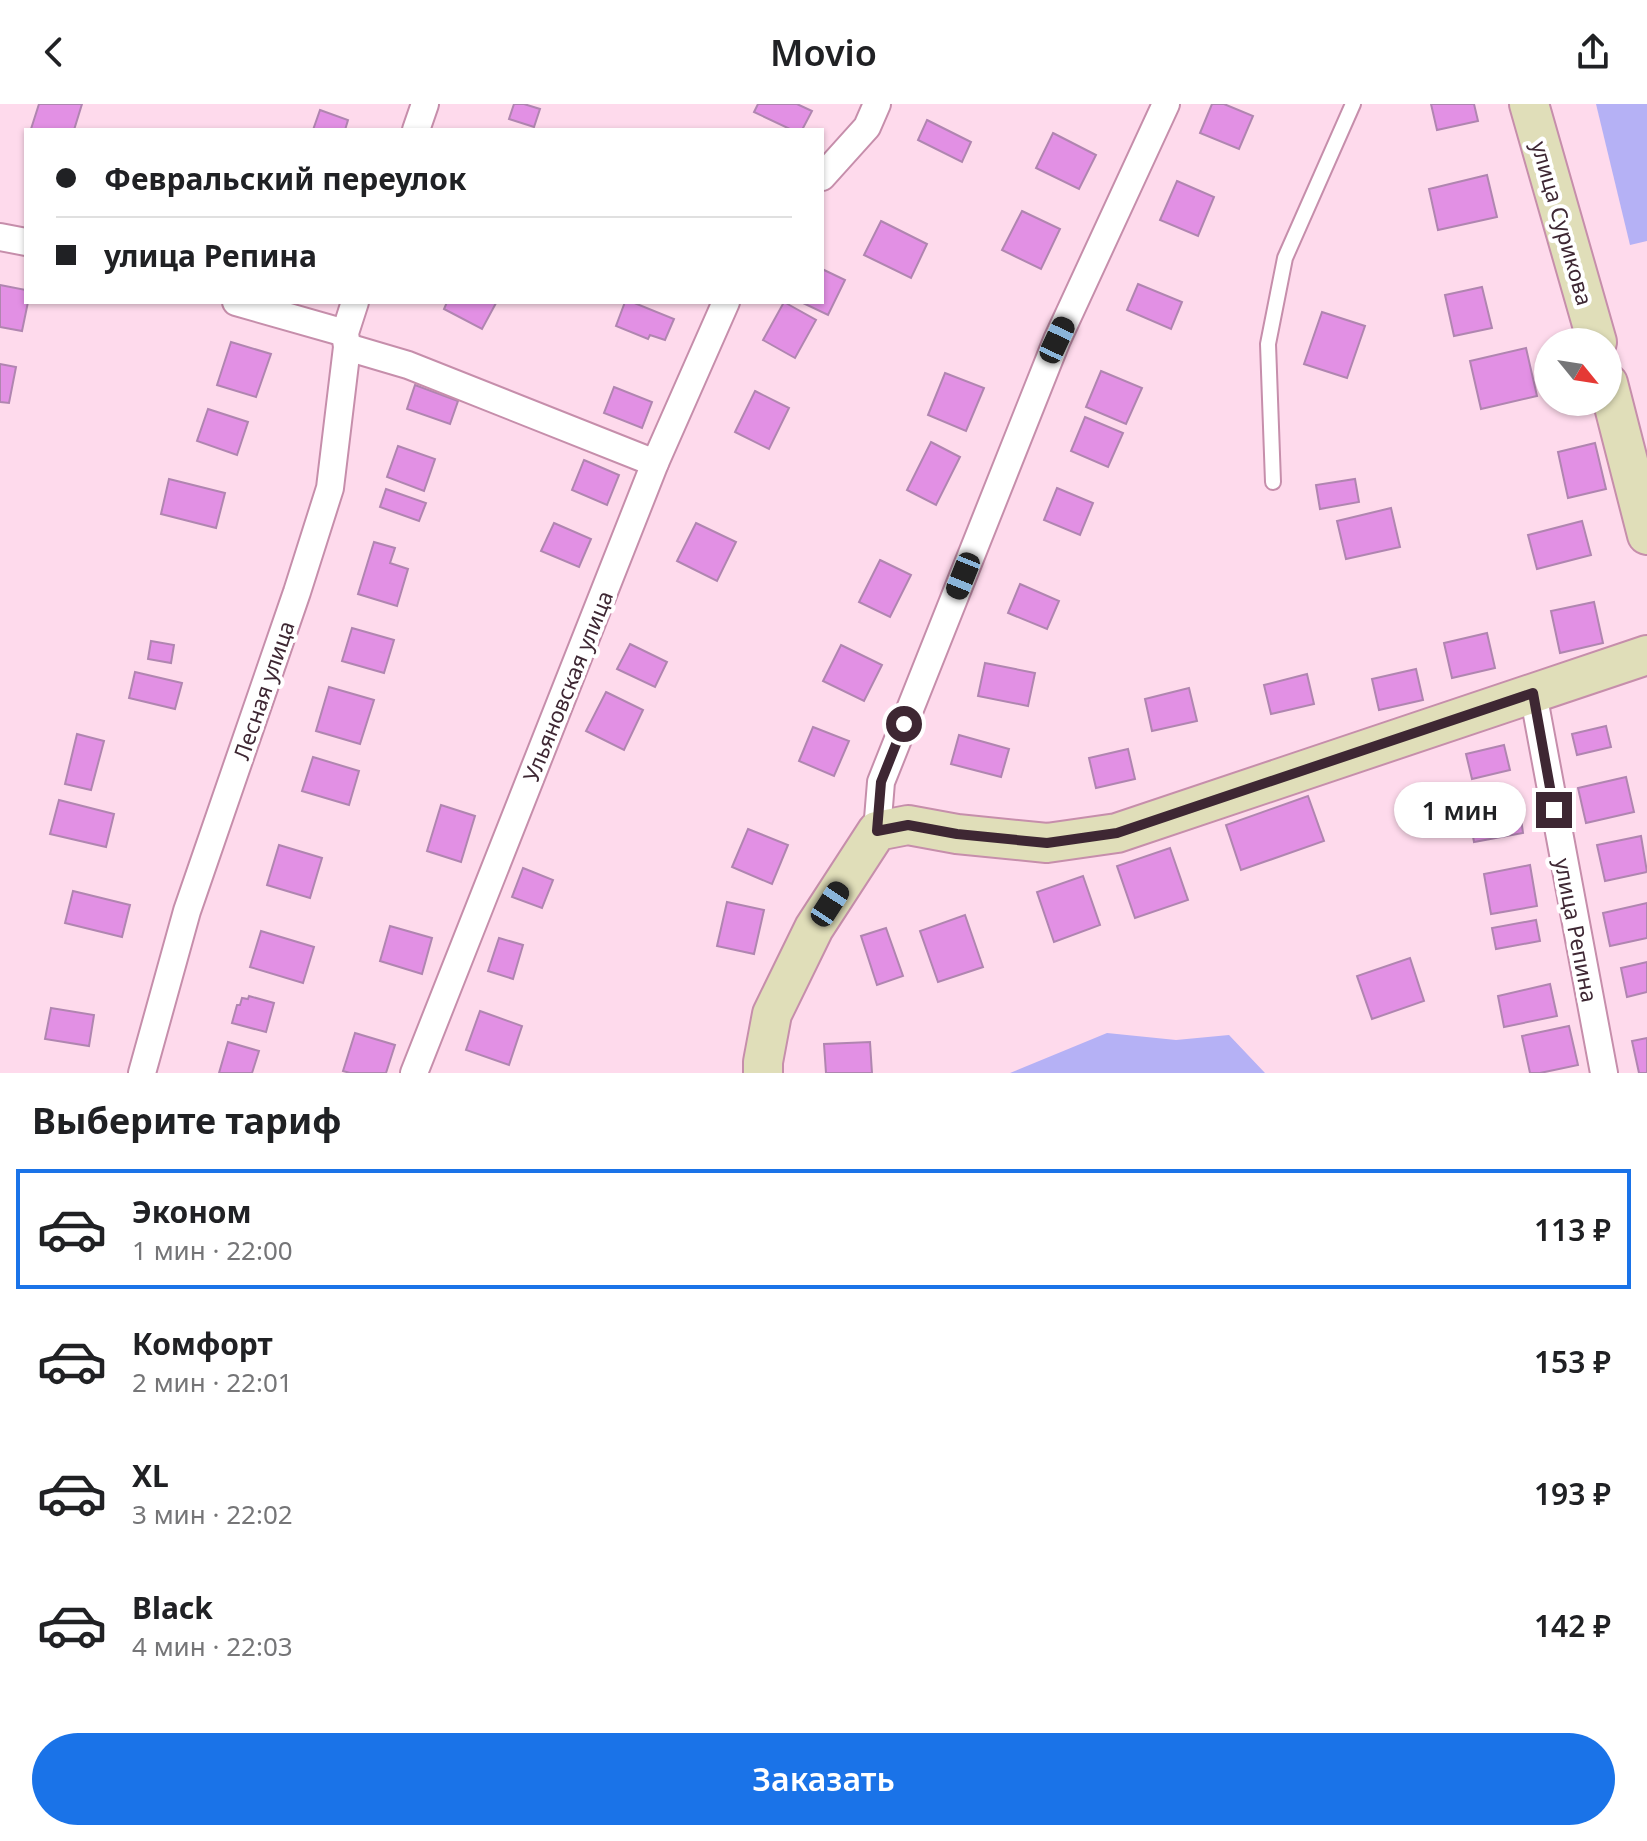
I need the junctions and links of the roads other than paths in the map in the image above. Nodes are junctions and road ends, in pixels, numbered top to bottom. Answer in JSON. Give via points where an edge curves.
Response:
{"nodes":[{"id":1,"x":425,"y":104,"type":"edge"},
{"id":2,"x":877,"y":104,"type":"edge"},
{"id":3,"x":1166,"y":104,"type":"edge"},
{"id":4,"x":1353,"y":104,"type":"edge"},
{"id":5,"x":1529,"y":104,"type":"edge"},
{"id":6,"x":417,"y":128,"type":"edge"},
{"id":7,"x":824,"y":175,"type":"edge"},
{"id":8,"x":0,"y":237,"type":"edge"},
{"id":9,"x":24,"y":242,"type":"edge"},
{"id":10,"x":242,"y":304,"type":"edge"},
{"id":11,"x":355,"y":304,"type":"edge"},
{"id":12,"x":725,"y":304,"type":"edge"},
{"id":13,"x":1593,"y":328,"type":"edge"},
{"id":14,"x":346,"y":340,"type":"junction"},
{"id":15,"x":1616,"y":416,"type":"edge"},
{"id":16,"x":655,"y":463,"type":"junction"},
{"id":17,"x":1273,"y":482,"type":"dead end"},
{"id":18,"x":1647,"y":535,"type":"edge"},
{"id":19,"x":1647,"y":655,"type":"edge"},
{"id":20,"x":1533,"y":693,"type":"junction"},
{"id":21,"x":877,"y":831,"type":"junction"},
{"id":22,"x":142,"y":1073,"type":"edge"},
{"id":23,"x":414,"y":1073,"type":"edge"},
{"id":24,"x":763,"y":1073,"type":"edge"},
{"id":25,"x":1604,"y":1073,"type":"edge"}],
"edges":[{"from":1,"to":6,"type":"street"},
{"from":2,"to":7,"type":"street","via":[[867,127]]},
{"from":3,"to":21,"type":"street","via":[[1057,340],[881,782]]},
{"from":4,"to":17,"type":"lane","via":[[1285,258],[1268,344]]},
{"from":5,"to":13,"type":"street","name":"улица Сурикова"},
{"from":8,"to":9,"type":"street"},
{"from":10,"to":14,"type":"street"},
{"from":11,"to":14,"type":"street","name":"Лесная улица"},
{"from":12,"to":16,"type":"street","name":"Ульяновская улица"},
{"from":14,"to":16,"type":"street"},
{"from":14,"to":22,"type":"street","name":"Лесная улица","via":[[330,488],[187,911]]},
{"from":15,"to":18,"type":"street"},
{"from":16,"to":23,"type":"street","name":"Ульяновская улица"},
{"from":19,"to":20,"type":"street"},
{"from":20,"to":21,"type":"street","via":[[1117,833],[1047,843],[908,825]]},
{"from":20,"to":25,"type":"street","name":"улица Репина"},
{"from":21,"to":24,"type":"street","via":[[814,928],[772,1014]]}]}
